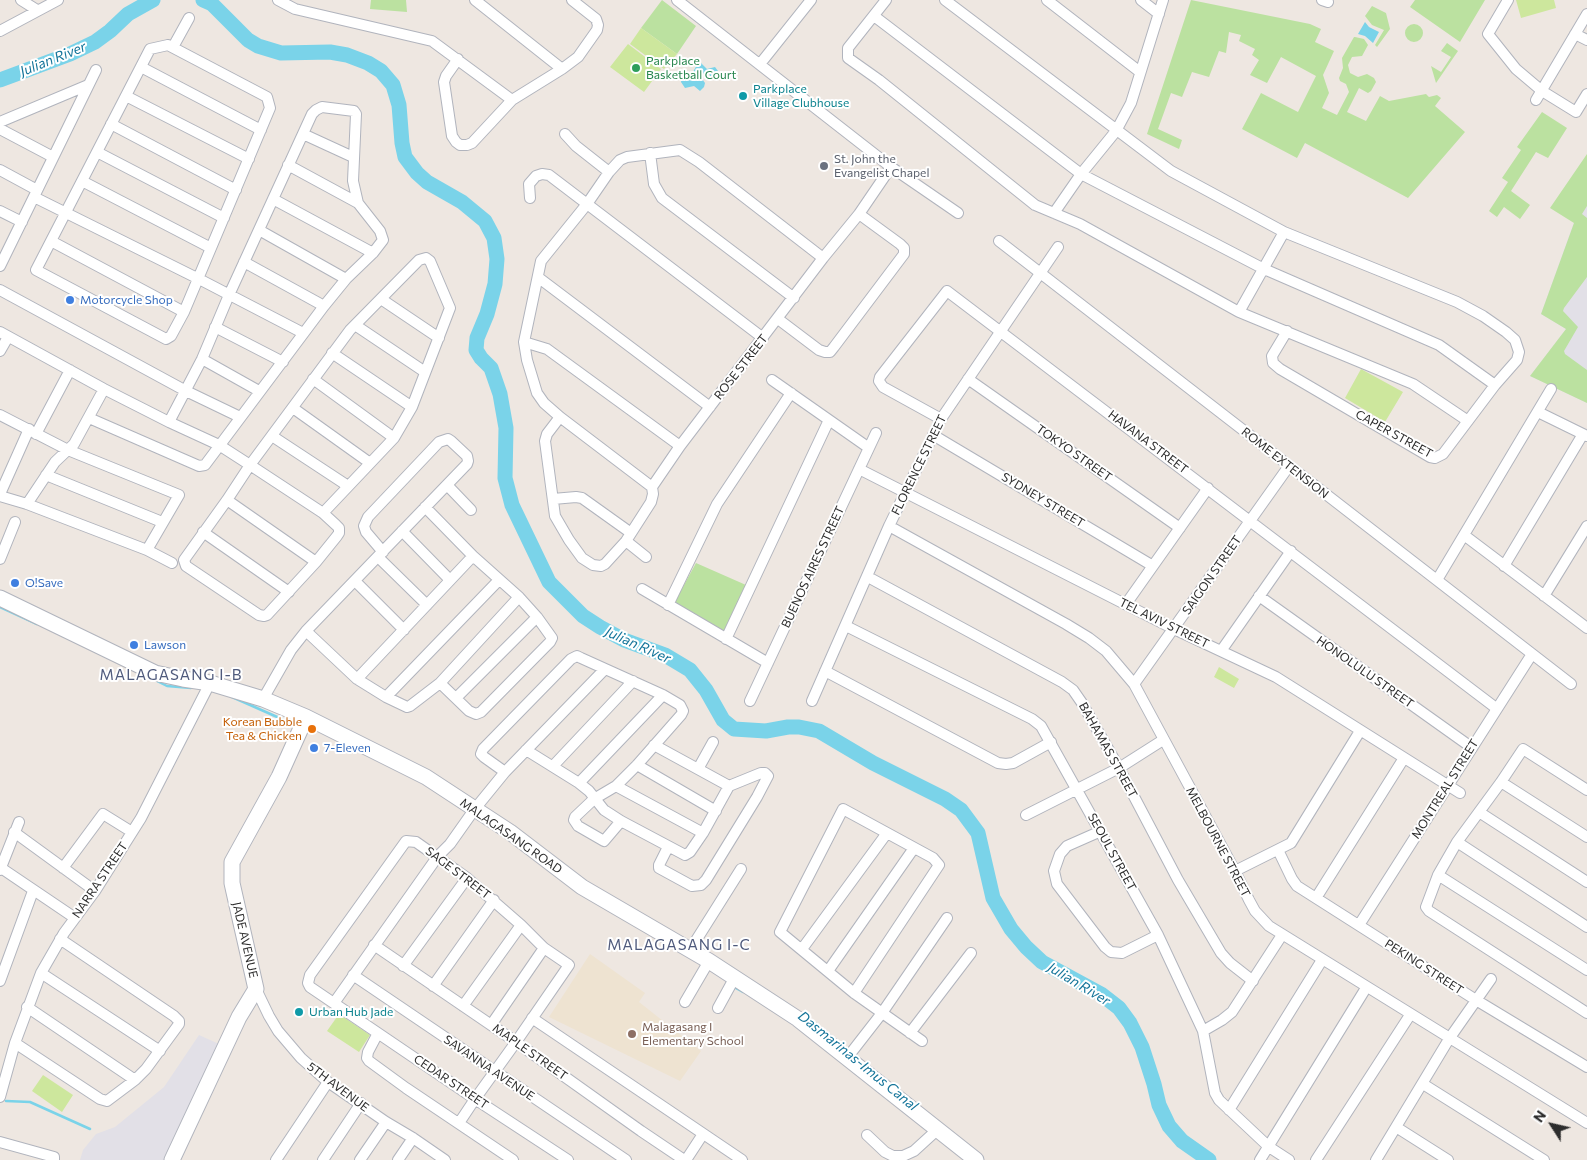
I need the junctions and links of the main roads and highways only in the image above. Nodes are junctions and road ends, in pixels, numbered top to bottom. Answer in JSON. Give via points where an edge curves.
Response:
{"nodes":[{"id":1,"x":0,"y":598,"type":"edge"},
{"id":2,"x":306,"y":717,"type":"junction"},
{"id":3,"x":172,"y":1160,"type":"edge"},
{"id":4,"x":976,"y":1160,"type":"edge"}],
"edges":[{"from":1,"to":2,"type":"main road","name":"MALAGASANG ROAD","via":[[155,673],[210,682]]},
{"from":2,"to":3,"type":"main road","name":"JADE AVENUE","via":[[275,785],[232,862],[232,883],[256,989],[239,1017]]},
{"from":2,"to":4,"type":"main road","name":"MALAGASANG ROAD","via":[[426,778],[510,832],[582,887],[710,961],[798,1018]]}]}
